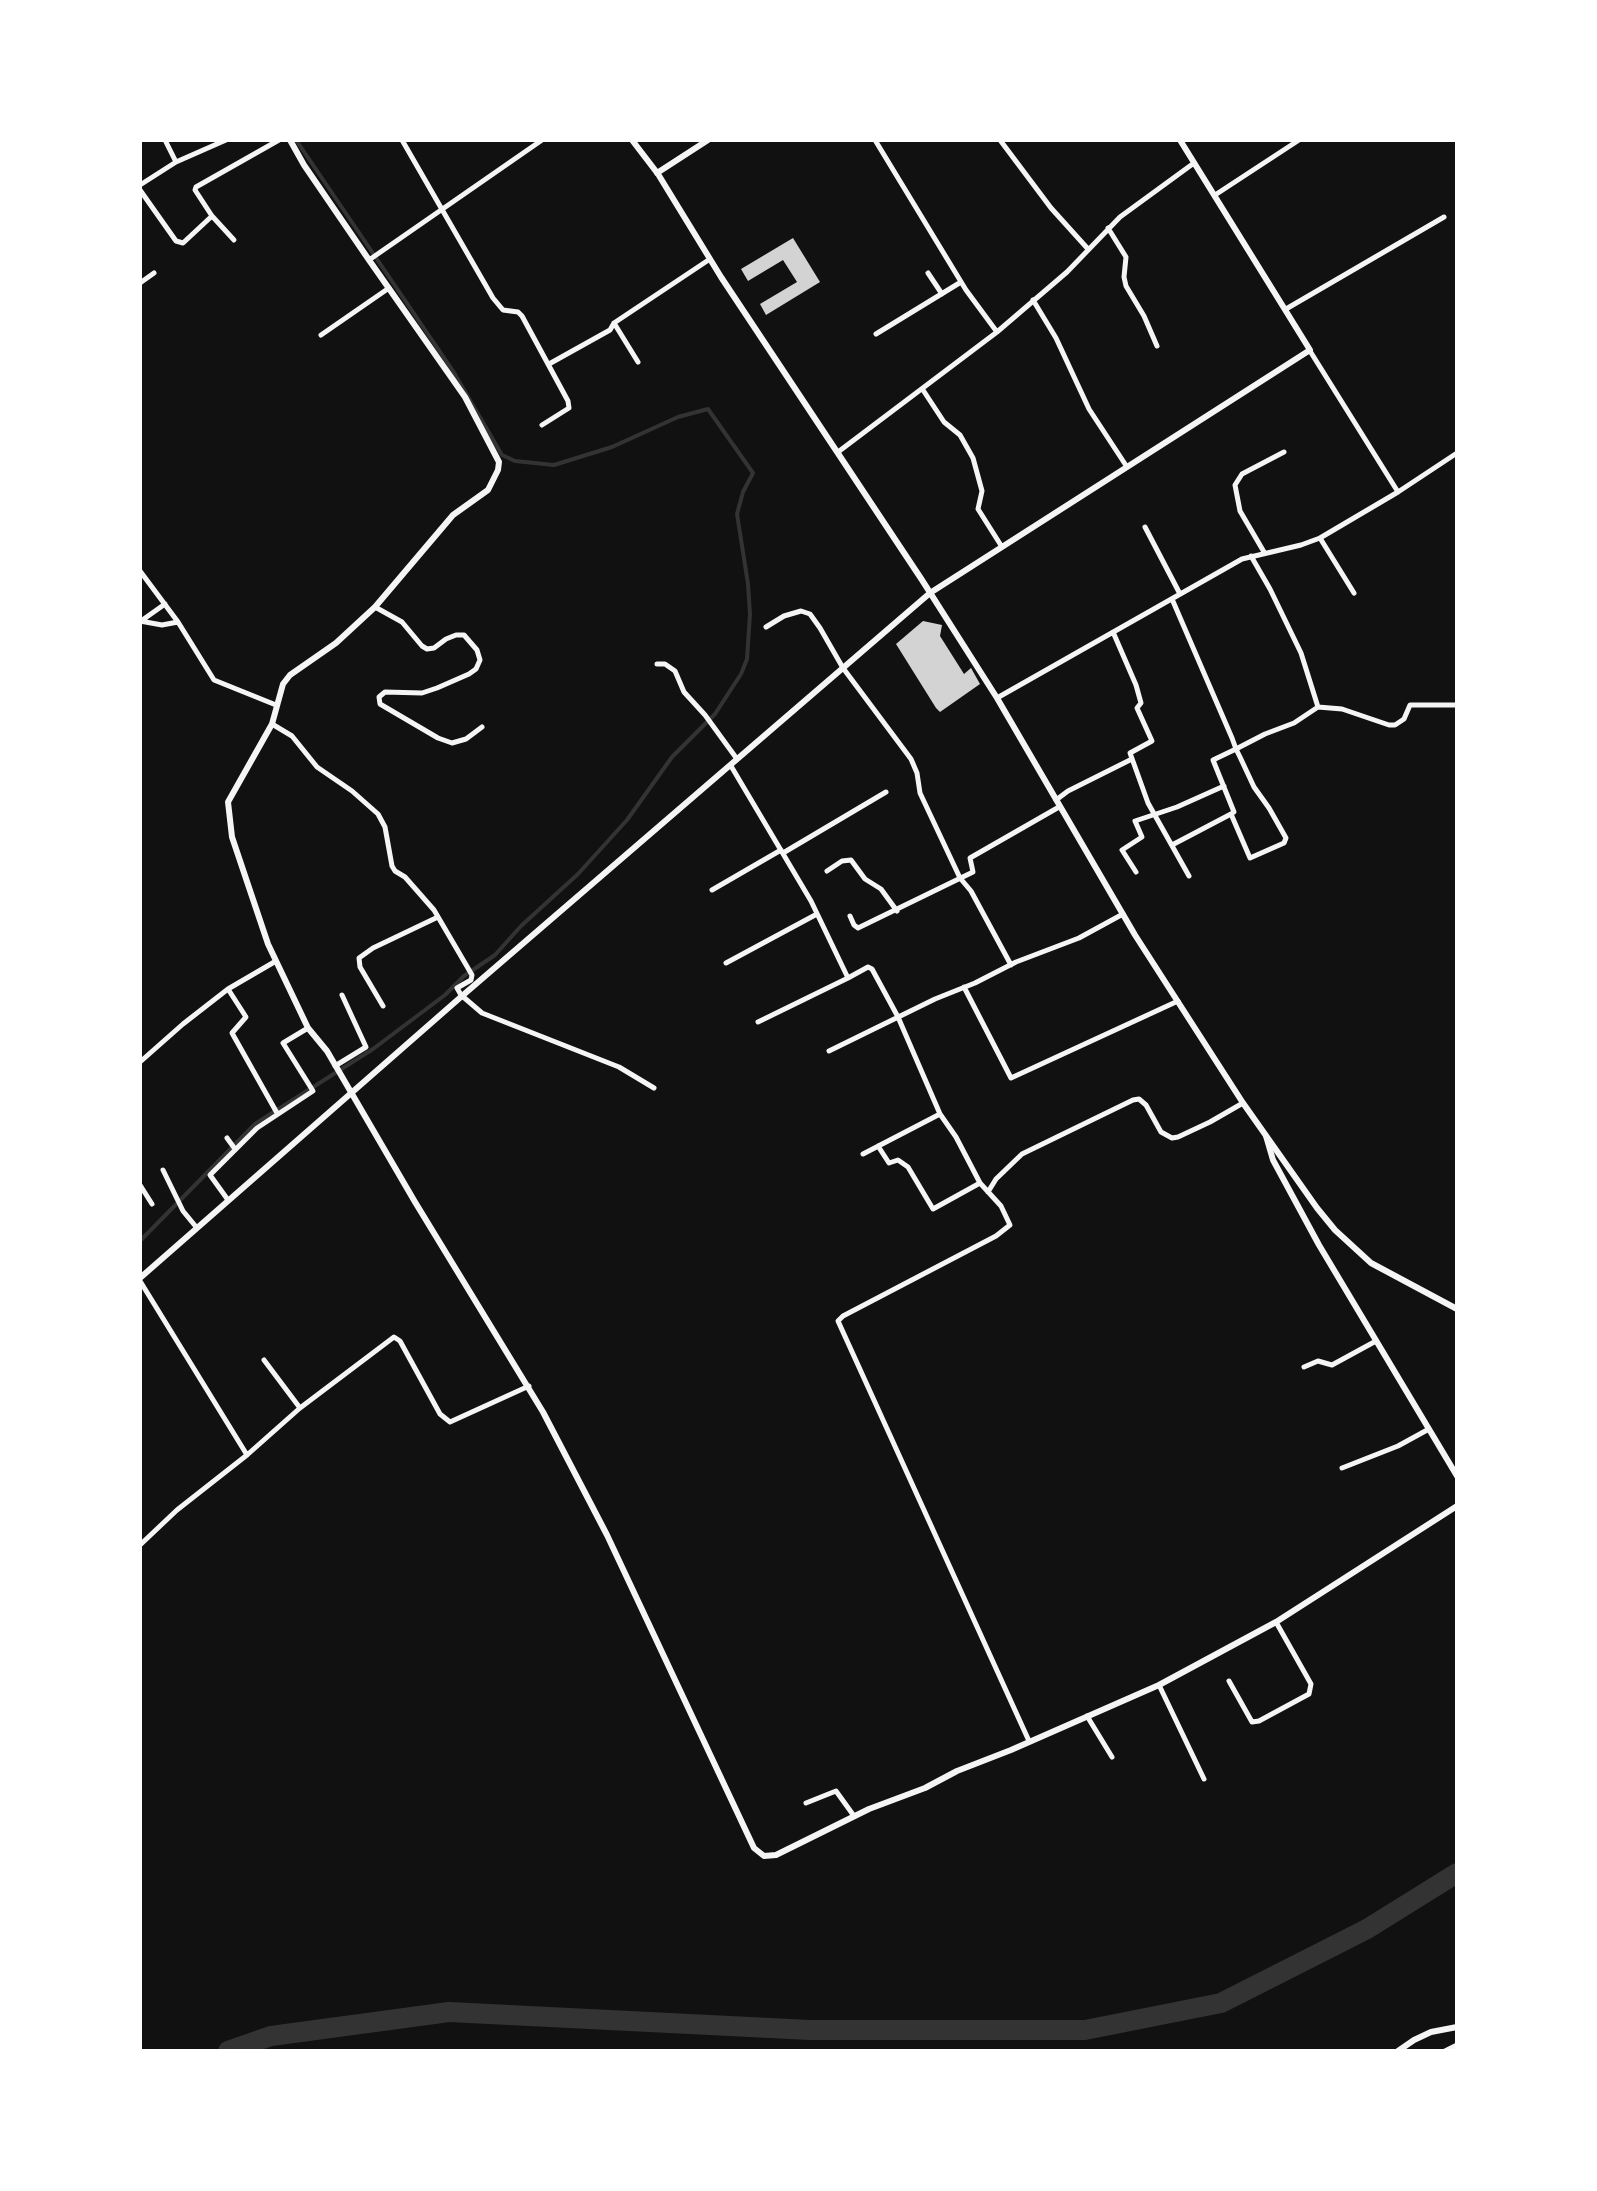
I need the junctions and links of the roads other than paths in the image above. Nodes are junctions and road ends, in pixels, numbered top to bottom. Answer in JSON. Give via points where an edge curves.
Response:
{"nodes":[{"id":1,"x":165,"y":140,"type":"edge"},
{"id":2,"x":226,"y":140,"type":"edge"},
{"id":3,"x":279,"y":140,"type":"edge"},
{"id":4,"x":290,"y":140,"type":"edge"},
{"id":5,"x":402,"y":140,"type":"edge"},
{"id":6,"x":542,"y":140,"type":"edge"},
{"id":7,"x":632,"y":140,"type":"edge"},
{"id":8,"x":708,"y":140,"type":"edge"},
{"id":9,"x":875,"y":140,"type":"edge"},
{"id":10,"x":1000,"y":140,"type":"edge"},
{"id":11,"x":1180,"y":140,"type":"edge"},
{"id":12,"x":1299,"y":140,"type":"edge"},
{"id":13,"x":176,"y":162,"type":"junction"},
{"id":14,"x":1194,"y":162,"type":"junction"},
{"id":15,"x":657,"y":173,"type":"junction"},
{"id":16,"x":140,"y":188,"type":"edge"},
{"id":17,"x":1215,"y":195,"type":"junction"},
{"id":18,"x":441,"y":210,"type":"junction"},
{"id":19,"x":212,"y":216,"type":"junction"},
{"id":20,"x":1444,"y":218,"type":"dead end"},
{"id":21,"x":1108,"y":228,"type":"junction"},
{"id":22,"x":234,"y":240,"type":"dead end"},
{"id":23,"x":1088,"y":249,"type":"junction"},
{"id":24,"x":373,"y":257,"type":"junction"},
{"id":25,"x":710,"y":259,"type":"junction"},
{"id":26,"x":154,"y":272,"type":"dead end"},
{"id":27,"x":928,"y":274,"type":"dead end"},
{"id":28,"x":961,"y":282,"type":"junction"},
{"id":29,"x":140,"y":283,"type":"edge"},
{"id":30,"x":390,"y":288,"type":"junction"},
{"id":31,"x":942,"y":294,"type":"junction"},
{"id":32,"x":1033,"y":300,"type":"junction"},
{"id":33,"x":1286,"y":309,"type":"junction"},
{"id":34,"x":614,"y":323,"type":"junction"},
{"id":35,"x":997,"y":332,"type":"junction"},
{"id":36,"x":876,"y":334,"type":"dead end"},
{"id":37,"x":321,"y":336,"type":"dead end"},
{"id":38,"x":1158,"y":346,"type":"dead end"},
{"id":39,"x":1310,"y":350,"type":"junction"},
{"id":40,"x":638,"y":362,"type":"dead end"},
{"id":41,"x":549,"y":364,"type":"junction"},
{"id":42,"x":923,"y":390,"type":"junction"},
{"id":43,"x":542,"y":425,"type":"dead end"},
{"id":44,"x":838,"y":452,"type":"junction"},
{"id":45,"x":1284,"y":452,"type":"dead end"},
{"id":46,"x":1457,"y":452,"type":"edge"},
{"id":47,"x":1126,"y":467,"type":"junction"},
{"id":48,"x":1398,"y":492,"type":"junction"},
{"id":49,"x":1144,"y":527,"type":"dead end"},
{"id":50,"x":1320,"y":538,"type":"junction"},
{"id":51,"x":1002,"y":547,"type":"junction"},
{"id":52,"x":1264,"y":552,"type":"junction"},
{"id":53,"x":1251,"y":556,"type":"junction"},
{"id":54,"x":140,"y":571,"type":"edge"},
{"id":55,"x":930,"y":593,"type":"junction"},
{"id":56,"x":1180,"y":594,"type":"junction"},
{"id":57,"x":1354,"y":594,"type":"dead end"},
{"id":58,"x":1172,"y":598,"type":"junction"},
{"id":59,"x":165,"y":604,"type":"junction"},
{"id":60,"x":375,"y":606,"type":"junction"},
{"id":61,"x":140,"y":621,"type":"edge"},
{"id":62,"x":178,"y":622,"type":"junction"},
{"id":63,"x":766,"y":626,"type":"dead end"},
{"id":64,"x":1113,"y":632,"type":"junction"},
{"id":65,"x":657,"y":664,"type":"dead end"},
{"id":66,"x":844,"y":668,"type":"junction"},
{"id":67,"x":997,"y":698,"type":"junction"},
{"id":68,"x":1457,"y":704,"type":"edge"},
{"id":69,"x":276,"y":705,"type":"junction"},
{"id":70,"x":1318,"y":707,"type":"junction"},
{"id":71,"x":272,"y":724,"type":"junction"},
{"id":72,"x":482,"y":726,"type":"dead end"},
{"id":73,"x":1236,"y":748,"type":"junction"},
{"id":74,"x":1132,"y":758,"type":"junction"},
{"id":75,"x":734,"y":762,"type":"junction"},
{"id":76,"x":1224,"y":786,"type":"junction"},
{"id":77,"x":886,"y":792,"type":"dead end"},
{"id":78,"x":1058,"y":803,"type":"junction"},
{"id":79,"x":1230,"y":814,"type":"junction"},
{"id":80,"x":1154,"y":815,"type":"junction"},
{"id":81,"x":1172,"y":845,"type":"junction"},
{"id":82,"x":782,"y":852,"type":"junction"},
{"id":83,"x":827,"y":871,"type":"dead end"},
{"id":84,"x":1136,"y":872,"type":"dead end"},
{"id":85,"x":1189,"y":876,"type":"dead end"},
{"id":86,"x":960,"y":878,"type":"junction"},
{"id":87,"x":712,"y":890,"type":"dead end"},
{"id":88,"x":898,"y":910,"type":"junction"},
{"id":89,"x":817,"y":914,"type":"junction"},
{"id":90,"x":1123,"y":914,"type":"junction"},
{"id":91,"x":850,"y":916,"type":"dead end"},
{"id":92,"x":438,"y":917,"type":"junction"},
{"id":93,"x":276,"y":961,"type":"junction"},
{"id":94,"x":726,"y":963,"type":"dead end"},
{"id":95,"x":1011,"y":965,"type":"junction"},
{"id":96,"x":848,"y":978,"type":"junction"},
{"id":97,"x":964,"y":987,"type":"junction"},
{"id":98,"x":228,"y":989,"type":"junction"},
{"id":99,"x":342,"y":995,"type":"dead end"},
{"id":100,"x":462,"y":996,"type":"junction"},
{"id":101,"x":1178,"y":1001,"type":"junction"},
{"id":102,"x":382,"y":1006,"type":"dead end"},
{"id":103,"x":898,"y":1017,"type":"junction"},
{"id":104,"x":758,"y":1022,"type":"dead end"},
{"id":105,"x":308,"y":1028,"type":"junction"},
{"id":106,"x":829,"y":1051,"type":"dead end"},
{"id":107,"x":140,"y":1062,"type":"edge"},
{"id":108,"x":338,"y":1070,"type":"junction"},
{"id":109,"x":654,"y":1088,"type":"dead end"},
{"id":110,"x":352,"y":1092,"type":"junction"},
{"id":111,"x":1243,"y":1103,"type":"junction"},
{"id":112,"x":277,"y":1114,"type":"junction"},
{"id":113,"x":940,"y":1114,"type":"junction"},
{"id":114,"x":1266,"y":1135,"type":"junction"},
{"id":115,"x":228,"y":1138,"type":"dead end"},
{"id":116,"x":878,"y":1146,"type":"junction"},
{"id":117,"x":234,"y":1148,"type":"junction"},
{"id":118,"x":862,"y":1154,"type":"dead end"},
{"id":119,"x":163,"y":1170,"type":"dead end"},
{"id":120,"x":980,"y":1183,"type":"junction"},
{"id":121,"x":140,"y":1185,"type":"edge"},
{"id":122,"x":988,"y":1192,"type":"junction"},
{"id":123,"x":228,"y":1200,"type":"junction"},
{"id":124,"x":152,"y":1204,"type":"dead end"},
{"id":125,"x":197,"y":1228,"type":"junction"},
{"id":126,"x":141,"y":1276,"type":"edge"},
{"id":127,"x":1457,"y":1309,"type":"edge"},
{"id":128,"x":1376,"y":1341,"type":"junction"},
{"id":129,"x":264,"y":1360,"type":"dead end"},
{"id":130,"x":1304,"y":1367,"type":"dead end"},
{"id":131,"x":529,"y":1386,"type":"junction"},
{"id":132,"x":300,"y":1408,"type":"junction"},
{"id":133,"x":1429,"y":1429,"type":"junction"},
{"id":134,"x":247,"y":1455,"type":"junction"},
{"id":135,"x":1342,"y":1468,"type":"dead end"},
{"id":136,"x":1457,"y":1476,"type":"edge"},
{"id":137,"x":1457,"y":1506,"type":"edge"},
{"id":138,"x":140,"y":1545,"type":"edge"},
{"id":139,"x":1276,"y":1622,"type":"junction"},
{"id":140,"x":1229,"y":1681,"type":"dead end"},
{"id":141,"x":1159,"y":1685,"type":"junction"},
{"id":142,"x":1087,"y":1716,"type":"junction"},
{"id":143,"x":1029,"y":1741,"type":"junction"},
{"id":144,"x":1112,"y":1757,"type":"dead end"},
{"id":145,"x":1204,"y":1779,"type":"dead end"},
{"id":146,"x":806,"y":1803,"type":"dead end"},
{"id":147,"x":854,"y":1816,"type":"junction"},
{"id":148,"x":1457,"y":2027,"type":"edge"},
{"id":149,"x":1457,"y":2045,"type":"edge"},
{"id":150,"x":1398,"y":2051,"type":"edge"},
{"id":151,"x":1445,"y":2051,"type":"edge"}],
"edges":[{"from":1,"to":13,"type":"street"},
{"from":2,"to":13,"type":"street"},
{"from":3,"to":19,"type":"street","via":[[196,187]]},
{"from":4,"to":24,"type":"main road"},
{"from":5,"to":18,"type":"street"},
{"from":6,"to":18,"type":"street"},
{"from":7,"to":15,"type":"main road"},
{"from":8,"to":15,"type":"main road"},
{"from":9,"to":28,"type":"street"},
{"from":10,"to":23,"type":"street"},
{"from":11,"to":14,"type":"main road"},
{"from":12,"to":17,"type":"street"},
{"from":13,"to":16,"type":"street"},
{"from":14,"to":17,"type":"main road"},
{"from":14,"to":21,"type":"street"},
{"from":15,"to":25,"type":"main road"},
{"from":16,"to":19,"type":"street","via":[[178,243]]},
{"from":17,"to":33,"type":"main road"},
{"from":18,"to":24,"type":"street"},
{"from":18,"to":41,"type":"street","via":[[493,298],[522,316]]},
{"from":19,"to":22,"type":"street"},
{"from":20,"to":33,"type":"street"},
{"from":21,"to":23,"type":"street"},
{"from":21,"to":38,"type":"street","via":[[1126,257],[1126,286]]},
{"from":23,"to":32,"type":"street"},
{"from":24,"to":30,"type":"main road"},
{"from":25,"to":34,"type":"street"},
{"from":25,"to":44,"type":"main road"},
{"from":26,"to":29,"type":"street"},
{"from":27,"to":31,"type":"street"},
{"from":28,"to":31,"type":"street"},
{"from":28,"to":35,"type":"street"},
{"from":30,"to":37,"type":"street"},
{"from":30,"to":60,"type":"main road","via":[[465,397],[499,462],[488,490],[452,515]]},
{"from":31,"to":36,"type":"street"},
{"from":32,"to":35,"type":"street"},
{"from":32,"to":47,"type":"street"},
{"from":33,"to":39,"type":"main road"},
{"from":34,"to":40,"type":"street"},
{"from":34,"to":41,"type":"street"},
{"from":35,"to":42,"type":"street"},
{"from":39,"to":47,"type":"main road"},
{"from":39,"to":48,"type":"street"},
{"from":41,"to":43,"type":"street","via":[[569,405]]},
{"from":42,"to":44,"type":"street"},
{"from":42,"to":51,"type":"street","via":[[973,458],[982,491],[978,510]]},
{"from":44,"to":55,"type":"main road"},
{"from":45,"to":52,"type":"street","via":[[1234,485],[1240,511]]},
{"from":46,"to":48,"type":"street"},
{"from":47,"to":51,"type":"main road"},
{"from":48,"to":50,"type":"street"},
{"from":49,"to":56,"type":"street"},
{"from":50,"to":52,"type":"street"},
{"from":50,"to":57,"type":"street"},
{"from":51,"to":55,"type":"main road"},
{"from":52,"to":53,"type":"street"},
{"from":53,"to":56,"type":"street"},
{"from":53,"to":70,"type":"street","via":[[1301,653]]},
{"from":54,"to":59,"type":"street"},
{"from":55,"to":66,"type":"main road"},
{"from":55,"to":67,"type":"main road"},
{"from":56,"to":58,"type":"street"},
{"from":58,"to":64,"type":"street"},
{"from":58,"to":73,"type":"street"},
{"from":59,"to":61,"type":"street"},
{"from":59,"to":62,"type":"street"},
{"from":60,"to":69,"type":"main road","via":[[290,675]]},
{"from":60,"to":72,"type":"street","via":[[428,648],[464,635],[480,660],[469,674],[437,688],[384,692],[380,704],[452,743]]},
{"from":61,"to":62,"type":"street"},
{"from":62,"to":69,"type":"street","via":[[217,683]]},
{"from":63,"to":66,"type":"street","via":[[792,613],[810,614]]},
{"from":64,"to":67,"type":"street"},
{"from":64,"to":74,"type":"street","via":[[1152,742],[1130,753]]},
{"from":65,"to":75,"type":"street","via":[[675,671]]},
{"from":66,"to":75,"type":"main road"},
{"from":66,"to":86,"type":"street","via":[[911,758]]},
{"from":67,"to":78,"type":"main road"},
{"from":68,"to":70,"type":"street","via":[[1410,705],[1404,719],[1389,725]]},
{"from":69,"to":71,"type":"main road"},
{"from":70,"to":73,"type":"street"},
{"from":71,"to":92,"type":"street","via":[[378,814],[394,871]]},
{"from":71,"to":93,"type":"main road","via":[[228,802],[232,837]]},
{"from":73,"to":76,"type":"street","via":[[1213,760]]},
{"from":73,"to":79,"type":"street","via":[[1286,841],[1250,858]]},
{"from":74,"to":78,"type":"street","via":[[1068,791]]},
{"from":74,"to":80,"type":"street"},
{"from":75,"to":82,"type":"street"},
{"from":75,"to":100,"type":"main road"},
{"from":76,"to":79,"type":"street"},
{"from":76,"to":80,"type":"street"},
{"from":77,"to":82,"type":"street"},
{"from":78,"to":86,"type":"street","via":[[970,858],[973,872]]},
{"from":78,"to":90,"type":"main road"},
{"from":79,"to":81,"type":"street"},
{"from":80,"to":81,"type":"street"},
{"from":80,"to":84,"type":"street","via":[[1135,821],[1142,837],[1122,850]]},
{"from":81,"to":85,"type":"street"},
{"from":82,"to":87,"type":"street"},
{"from":82,"to":89,"type":"street"},
{"from":83,"to":88,"type":"street","via":[[851,860]]},
{"from":86,"to":88,"type":"street"},
{"from":86,"to":95,"type":"street"},
{"from":88,"to":91,"type":"street","via":[[858,928]]},
{"from":89,"to":94,"type":"street"},
{"from":89,"to":96,"type":"street"},
{"from":90,"to":95,"type":"street"},
{"from":90,"to":101,"type":"main road"},
{"from":92,"to":100,"type":"street","via":[[472,975],[456,988]]},
{"from":92,"to":102,"type":"street","via":[[359,958]]},
{"from":93,"to":98,"type":"street"},
{"from":93,"to":105,"type":"main road"},
{"from":95,"to":97,"type":"street"},
{"from":96,"to":103,"type":"street","via":[[870,968]]},
{"from":96,"to":104,"type":"street"},
{"from":97,"to":101,"type":"street","via":[[1011,1078]]},
{"from":97,"to":103,"type":"street"},
{"from":98,"to":107,"type":"street"},
{"from":98,"to":112,"type":"street","via":[[246,1017],[232,1033]]},
{"from":99,"to":108,"type":"street","via":[[366,1048]]},
{"from":100,"to":109,"type":"street","via":[[482,1012],[619,1066]]},
{"from":100,"to":110,"type":"main road"},
{"from":101,"to":111,"type":"main road"},
{"from":103,"to":106,"type":"street"},
{"from":103,"to":113,"type":"street"},
{"from":105,"to":108,"type":"main road"},
{"from":105,"to":112,"type":"street","via":[[283,1043],[313,1091]]},
{"from":108,"to":110,"type":"main road"},
{"from":110,"to":123,"type":"main road"},
{"from":110,"to":131,"type":"main road"},
{"from":111,"to":114,"type":"main road"},
{"from":111,"to":122,"type":"street","via":[[1172,1138],[1146,1105],[1133,1100],[1022,1154]]},
{"from":112,"to":117,"type":"street"},
{"from":113,"to":116,"type":"street"},
{"from":113,"to":120,"type":"street"},
{"from":114,"to":127,"type":"main road","via":[[1352,1248]]},
{"from":114,"to":128,"type":"main road","via":[[1281,1176]]},
{"from":115,"to":117,"type":"street"},
{"from":116,"to":118,"type":"street"},
{"from":116,"to":120,"type":"street","via":[[889,1164],[898,1160],[908,1167],[932,1209]]},
{"from":117,"to":123,"type":"street","via":[[209,1176]]},
{"from":119,"to":125,"type":"street"},
{"from":120,"to":122,"type":"street"},
{"from":121,"to":124,"type":"street"},
{"from":122,"to":143,"type":"street","via":[[1009,1227],[838,1321]]},
{"from":123,"to":125,"type":"main road"},
{"from":125,"to":126,"type":"main road"},
{"from":126,"to":134,"type":"street"},
{"from":128,"to":130,"type":"street","via":[[1332,1365],[1318,1360]]},
{"from":128,"to":133,"type":"main road"},
{"from":129,"to":132,"type":"street"},
{"from":131,"to":132,"type":"street","via":[[450,1422],[394,1337]]},
{"from":131,"to":147,"type":"main road","via":[[754,1848],[776,1855]]},
{"from":132,"to":134,"type":"street"},
{"from":133,"to":135,"type":"street"},
{"from":133,"to":136,"type":"main road"},
{"from":134,"to":138,"type":"street"},
{"from":137,"to":139,"type":"main road"},
{"from":139,"to":140,"type":"street","via":[[1311,1684],[1309,1694],[1252,1722]]},
{"from":139,"to":141,"type":"main road"},
{"from":141,"to":142,"type":"main road"},
{"from":141,"to":145,"type":"street"},
{"from":142,"to":143,"type":"main road"},
{"from":142,"to":144,"type":"street"},
{"from":143,"to":147,"type":"main road"},
{"from":146,"to":147,"type":"street","via":[[836,1791]]},
{"from":148,"to":150,"type":"main road","via":[[1431,2032]]},
{"from":149,"to":151,"type":"street"}]}
